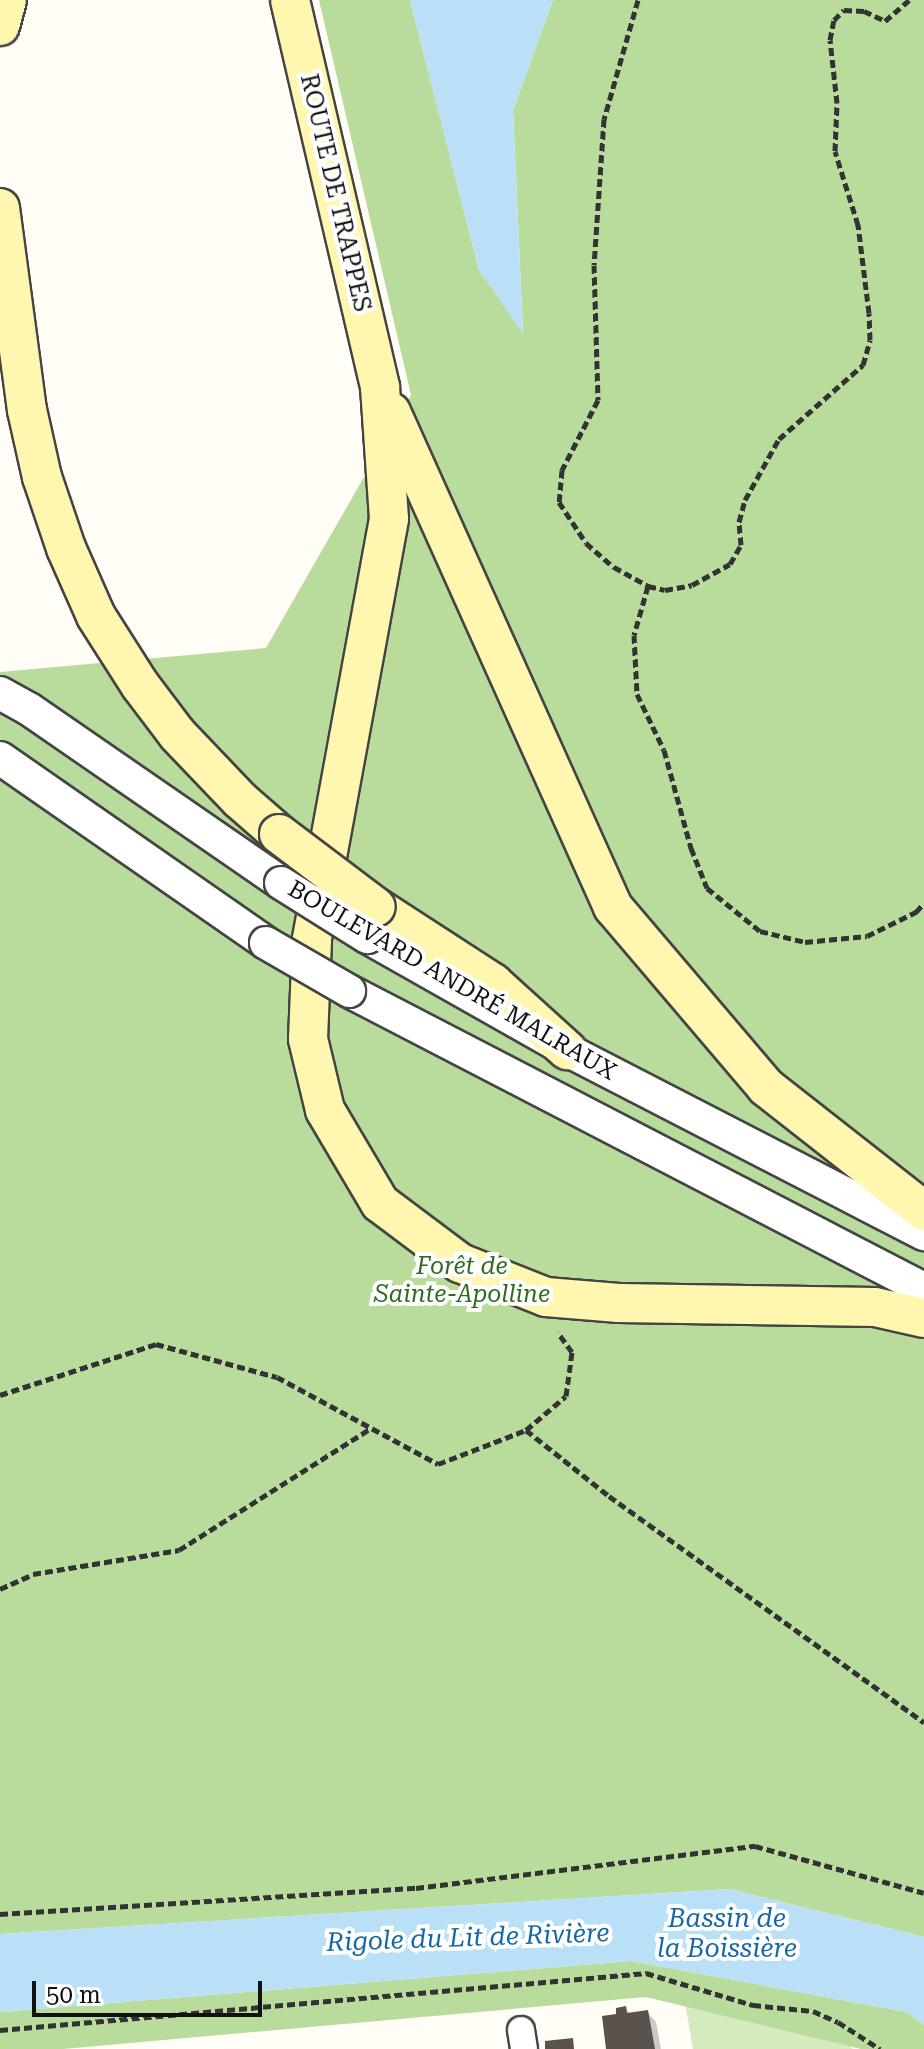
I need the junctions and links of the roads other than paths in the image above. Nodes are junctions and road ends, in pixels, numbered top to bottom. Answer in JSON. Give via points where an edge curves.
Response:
{"nodes":[{"id":1,"x":7,"y":0,"type":"edge"},
{"id":2,"x":290,"y":0,"type":"edge"},
{"id":3,"x":0,"y":26,"type":"edge"},
{"id":4,"x":0,"y":208,"type":"edge"},
{"id":5,"x":380,"y":387,"type":"junction"},
{"id":6,"x":0,"y":693,"type":"edge"},
{"id":7,"x":0,"y":758,"type":"edge"},
{"id":8,"x":372,"y":922,"type":"junction"},
{"id":9,"x":567,"y":1050,"type":"joint"},
{"id":10,"x":924,"y":1211,"type":"edge"},
{"id":11,"x":924,"y":1234,"type":"edge"},
{"id":12,"x":924,"y":1289,"type":"edge"},
{"id":13,"x":924,"y":1318,"type":"edge"}],
"edges":[{"from":1,"to":3,"type":"main road"},
{"from":2,"to":5,"type":"main road","name":"ROUTE DE TRAPPES"},
{"from":4,"to":8,"type":"main road","bridge":true,"via":[[27,410],[42,477],[96,616],[177,734]]},
{"from":5,"to":10,"type":"main road","via":[[613,907],[766,1087]]},
{"from":5,"to":13,"type":"main road","via":[[389,519],[312,940],[308,1039],[325,1110],[380,1203],[460,1263],[546,1297],[875,1307]]},
{"from":6,"to":8,"type":"street","name":"BOULEVARD ANDRÉ MALRAUX","bridge":true,"via":[[281,883]]},
{"from":7,"to":12,"type":"street","name":"BOULEVARD ANDRÉ MALRAUX","bridge":true,"via":[[266,943],[349,991]]},
{"from":8,"to":9,"type":"main road","via":[[493,983]]},
{"from":9,"to":11,"type":"street","name":"BOULEVARD ANDRÉ MALRAUX"}]}
